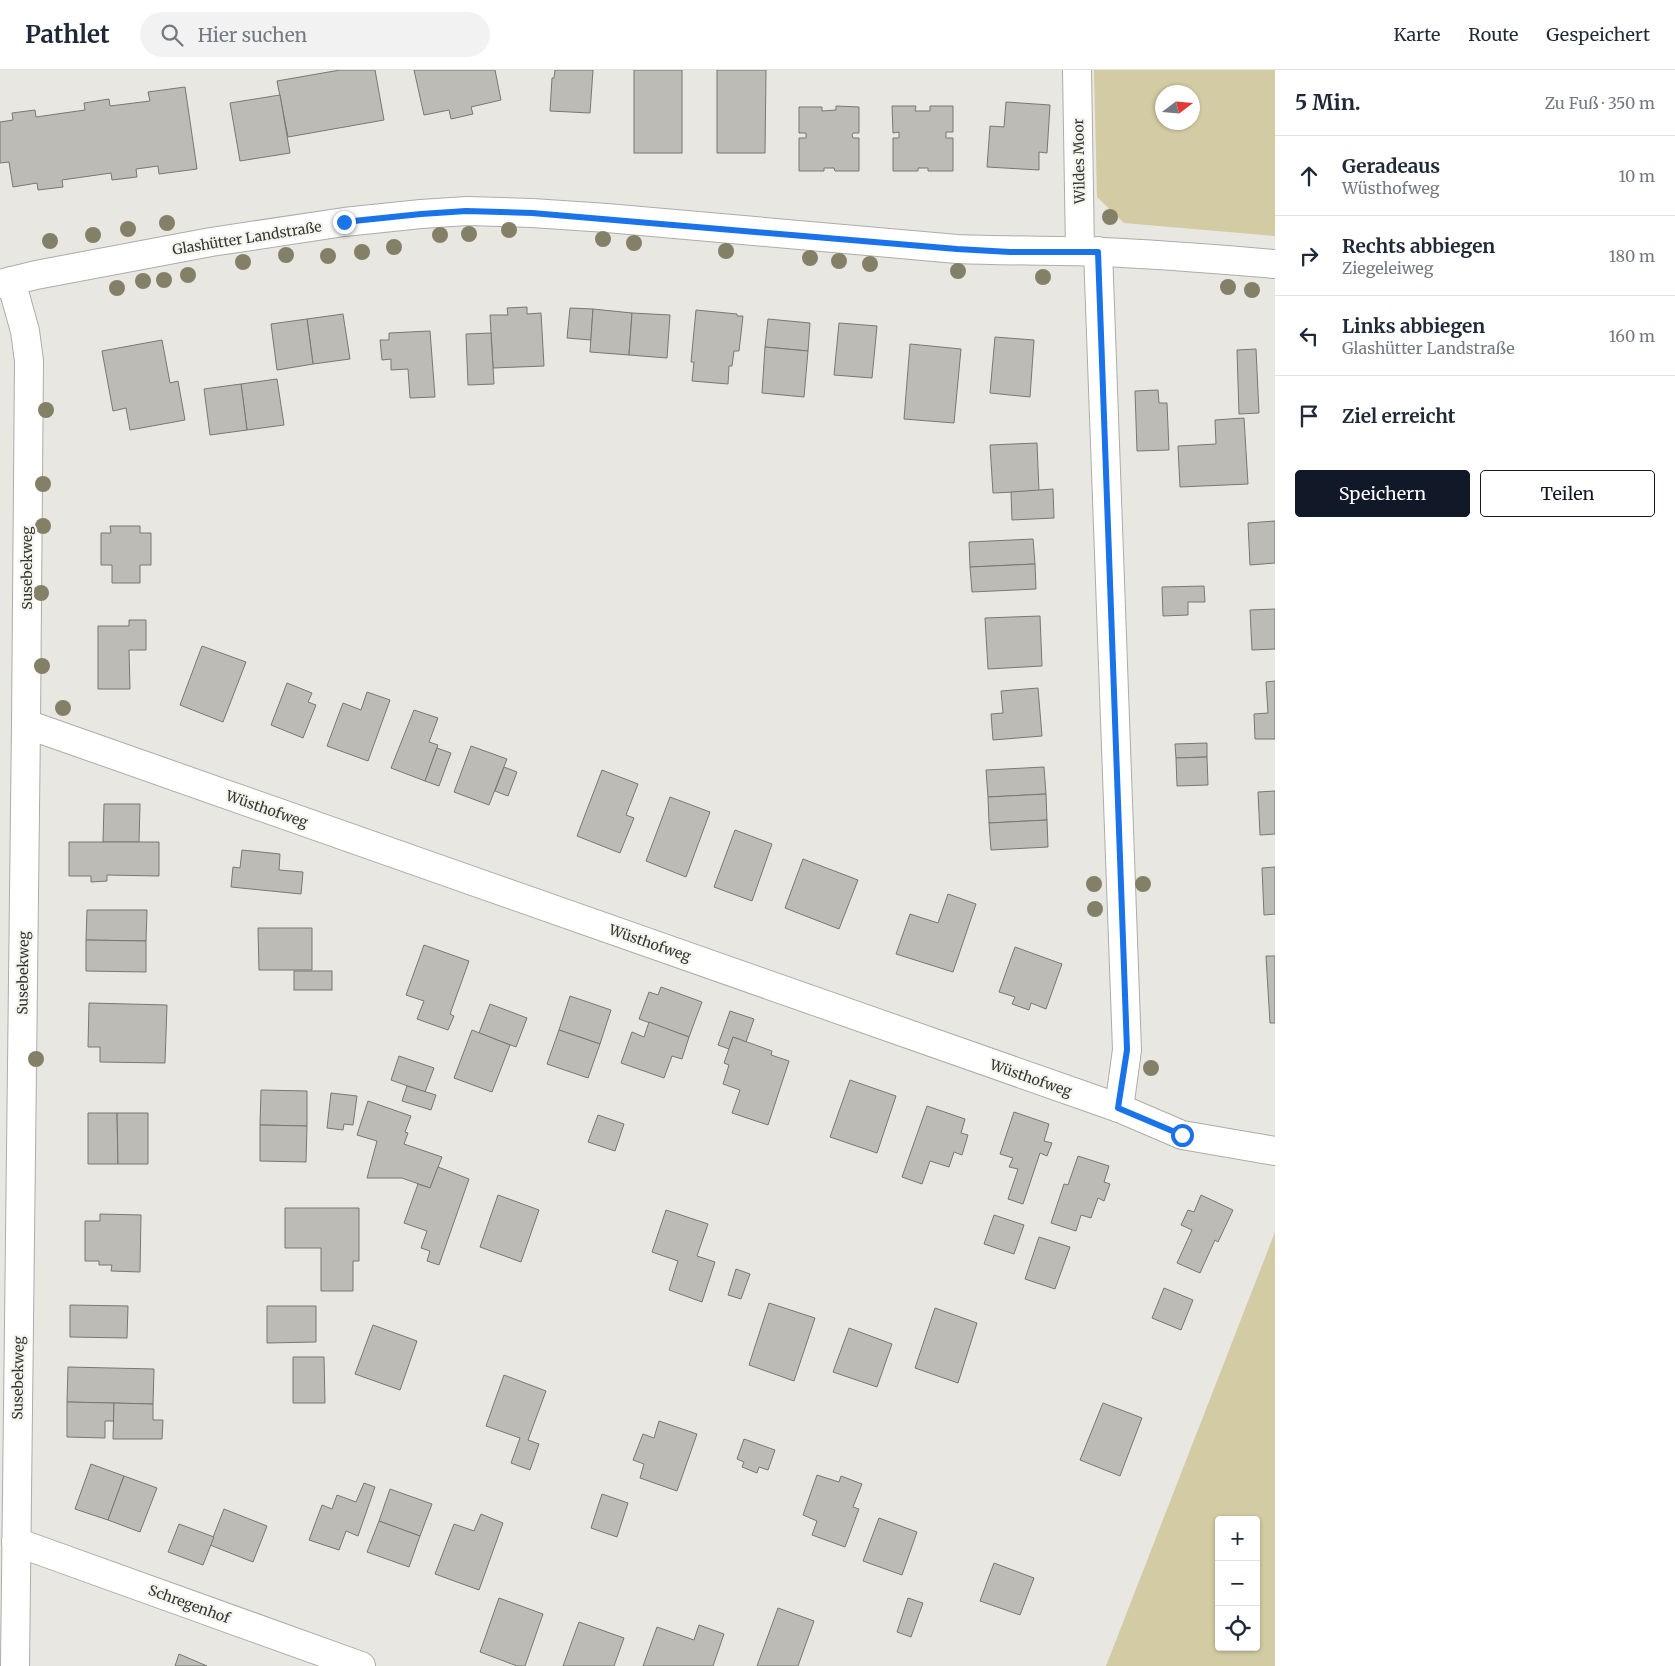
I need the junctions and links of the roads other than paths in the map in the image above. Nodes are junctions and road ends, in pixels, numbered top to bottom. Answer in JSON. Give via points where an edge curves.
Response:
{"nodes":[{"id":1,"x":1077,"y":70,"type":"edge"},
{"id":2,"x":1089,"y":251,"type":"junction"},
{"id":3,"x":1275,"y":264,"type":"edge"},
{"id":4,"x":6,"y":283,"type":"edge"},
{"id":5,"x":26,"y":724,"type":"junction"},
{"id":6,"x":1118,"y":1108,"type":"junction"},
{"id":7,"x":1275,"y":1151,"type":"edge"},
{"id":8,"x":16,"y":1542,"type":"junction"},
{"id":9,"x":15,"y":1666,"type":"edge"},
{"id":10,"x":361,"y":1666,"type":"edge"}],
"edges":[{"from":1,"to":2,"type":"street","name":"Wildes Moor"},
{"from":2,"to":3,"type":"street","name":"Glashütter Landstraße"},
{"from":2,"to":4,"type":"street","name":"Glashütter Landstraße","via":[[957,249],[598,218],[466,211],[344,222],[211,242]]},
{"from":2,"to":6,"type":"street","name":"Wildes Moor","via":[[1127,1050]]},
{"from":4,"to":5,"type":"street","name":"Susebekweg","via":[[25,331],[29,361]]},
{"from":5,"to":6,"type":"street","name":"Wüsthofweg"},
{"from":5,"to":8,"type":"street","name":"Susebekweg"},
{"from":6,"to":7,"type":"street","name":"Wüsthofweg","via":[[1182,1135]]},
{"from":8,"to":9,"type":"street","name":"Susebekweg"},
{"from":8,"to":10,"type":"street","name":"Schregenhof"}]}
